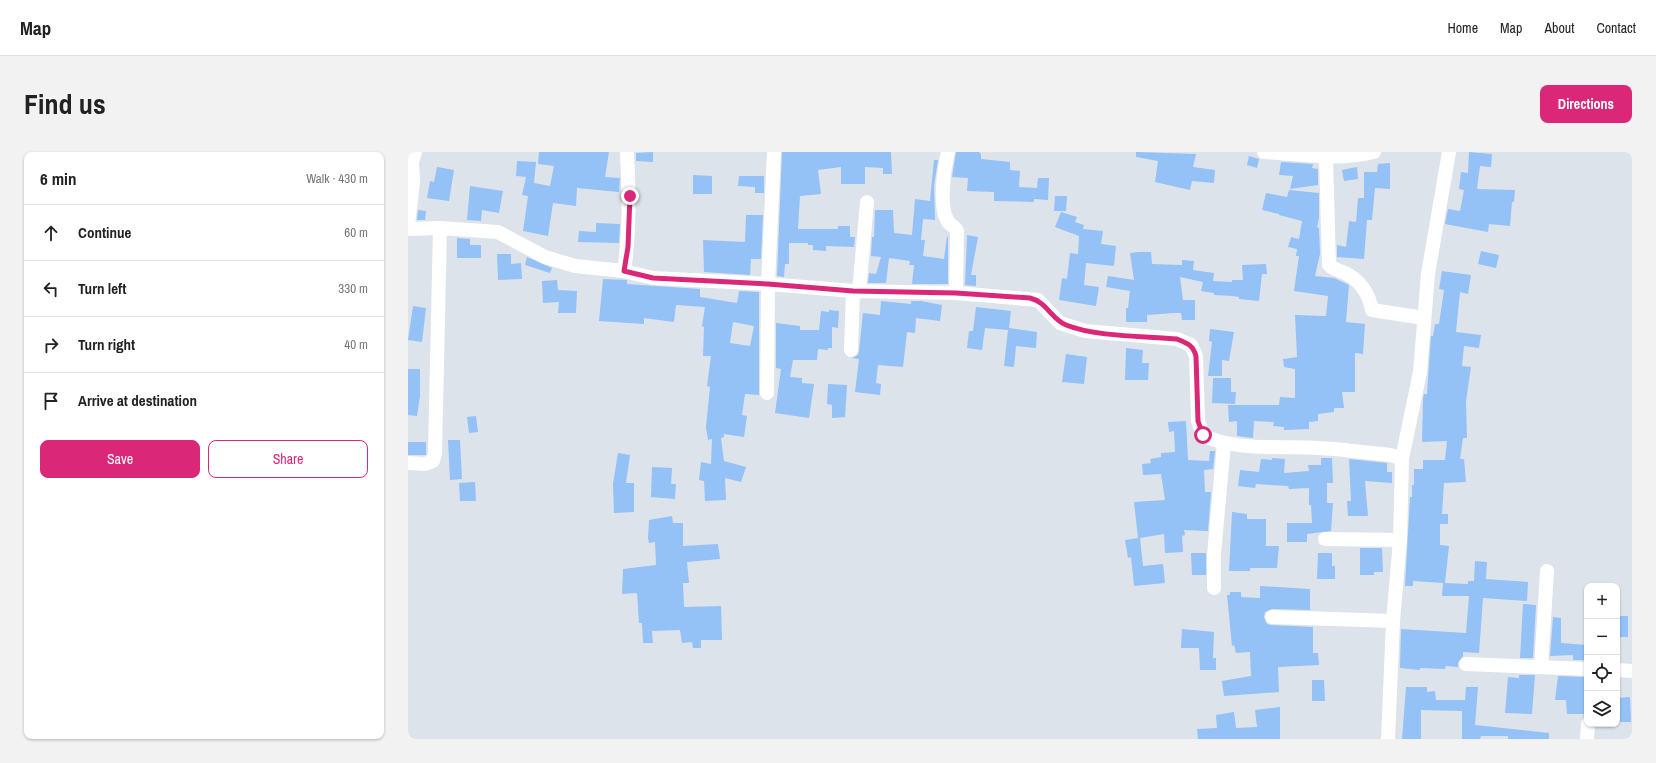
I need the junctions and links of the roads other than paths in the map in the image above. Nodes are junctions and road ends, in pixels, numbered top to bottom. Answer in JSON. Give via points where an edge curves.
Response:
{"nodes":[{"id":1,"x":415,"y":152,"type":"edge"},
{"id":2,"x":627,"y":152,"type":"edge"},
{"id":3,"x":774,"y":152,"type":"edge"},
{"id":4,"x":948,"y":152,"type":"edge"},
{"id":5,"x":1264,"y":152,"type":"edge"},
{"id":6,"x":1374,"y":152,"type":"edge"},
{"id":7,"x":1449,"y":152,"type":"edge"},
{"id":8,"x":1326,"y":157,"type":"junction"},
{"id":9,"x":867,"y":202,"type":"dead end"},
{"id":10,"x":408,"y":228,"type":"edge"},
{"id":11,"x":440,"y":228,"type":"junction"},
{"id":12,"x":624,"y":271,"type":"junction"},
{"id":13,"x":768,"y":284,"type":"junction"},
{"id":14,"x":856,"y":292,"type":"junction"},
{"id":15,"x":956,"y":293,"type":"junction"},
{"id":16,"x":1424,"y":318,"type":"junction"},
{"id":17,"x":851,"y":350,"type":"dead end"},
{"id":18,"x":767,"y":393,"type":"dead end"},
{"id":19,"x":1224,"y":443,"type":"junction"},
{"id":20,"x":1402,"y":459,"type":"junction"},
{"id":21,"x":408,"y":463,"type":"edge"},
{"id":22,"x":1325,"y":539,"type":"dead end"},
{"id":23,"x":1400,"y":540,"type":"junction"},
{"id":24,"x":1547,"y":571,"type":"dead end"},
{"id":25,"x":1214,"y":588,"type":"dead end"},
{"id":26,"x":1272,"y":617,"type":"dead end"},
{"id":27,"x":1393,"y":620,"type":"junction"},
{"id":28,"x":1466,"y":664,"type":"dead end"},
{"id":29,"x":1541,"y":667,"type":"junction"},
{"id":30,"x":1584,"y":669,"type":"edge"},
{"id":31,"x":1620,"y":670,"type":"edge"},
{"id":32,"x":1632,"y":671,"type":"edge"},
{"id":33,"x":1588,"y":727,"type":"edge"},
{"id":34,"x":1388,"y":739,"type":"edge"},
{"id":35,"x":1587,"y":739,"type":"edge"}],
"edges":[{"from":1,"to":10,"type":"street","via":[[412,162],[413,182]]},
{"from":2,"to":12,"type":"street","via":[[630,196],[628,247]]},
{"from":3,"to":13,"type":"street"},
{"from":4,"to":15,"type":"street","via":[[944,167],[944,208],[947,220],[957,230]]},
{"from":5,"to":8,"type":"street"},
{"from":6,"to":8,"type":"street","via":[[1357,156]]},
{"from":7,"to":16,"type":"street","via":[[1433,239]]},
{"from":8,"to":16,"type":"street","via":[[1328,265],[1336,271],[1344,272],[1360,284],[1370,297],[1372,310]]},
{"from":9,"to":14,"type":"street"},
{"from":10,"to":11,"type":"street"},
{"from":11,"to":12,"type":"street","via":[[498,232],[545,257],[575,266]]},
{"from":11,"to":21,"type":"street","via":[[435,452],[433,461],[425,464]]},
{"from":12,"to":13,"type":"street","via":[[653,278]]},
{"from":13,"to":14,"type":"street"},
{"from":13,"to":18,"type":"street"},
{"from":14,"to":15,"type":"street"},
{"from":14,"to":17,"type":"street"},
{"from":15,"to":19,"type":"street","via":[[1030,298],[1041,302],[1060,323],[1085,331],[1177,339],[1186,342],[1196,356],[1198,421],[1203,435]]},
{"from":16,"to":20,"type":"street","via":[[1420,372]]},
{"from":19,"to":20,"type":"street","via":[[1320,448],[1391,455]]},
{"from":19,"to":25,"type":"street","via":[[1214,555]]},
{"from":20,"to":23,"type":"street"},
{"from":22,"to":23,"type":"street"},
{"from":23,"to":27,"type":"street"},
{"from":24,"to":29,"type":"street"},
{"from":26,"to":27,"type":"street"},
{"from":27,"to":34,"type":"street"},
{"from":28,"to":29,"type":"street"},
{"from":29,"to":30,"type":"street"},
{"from":31,"to":32,"type":"street"},
{"from":33,"to":35,"type":"street"}]}
